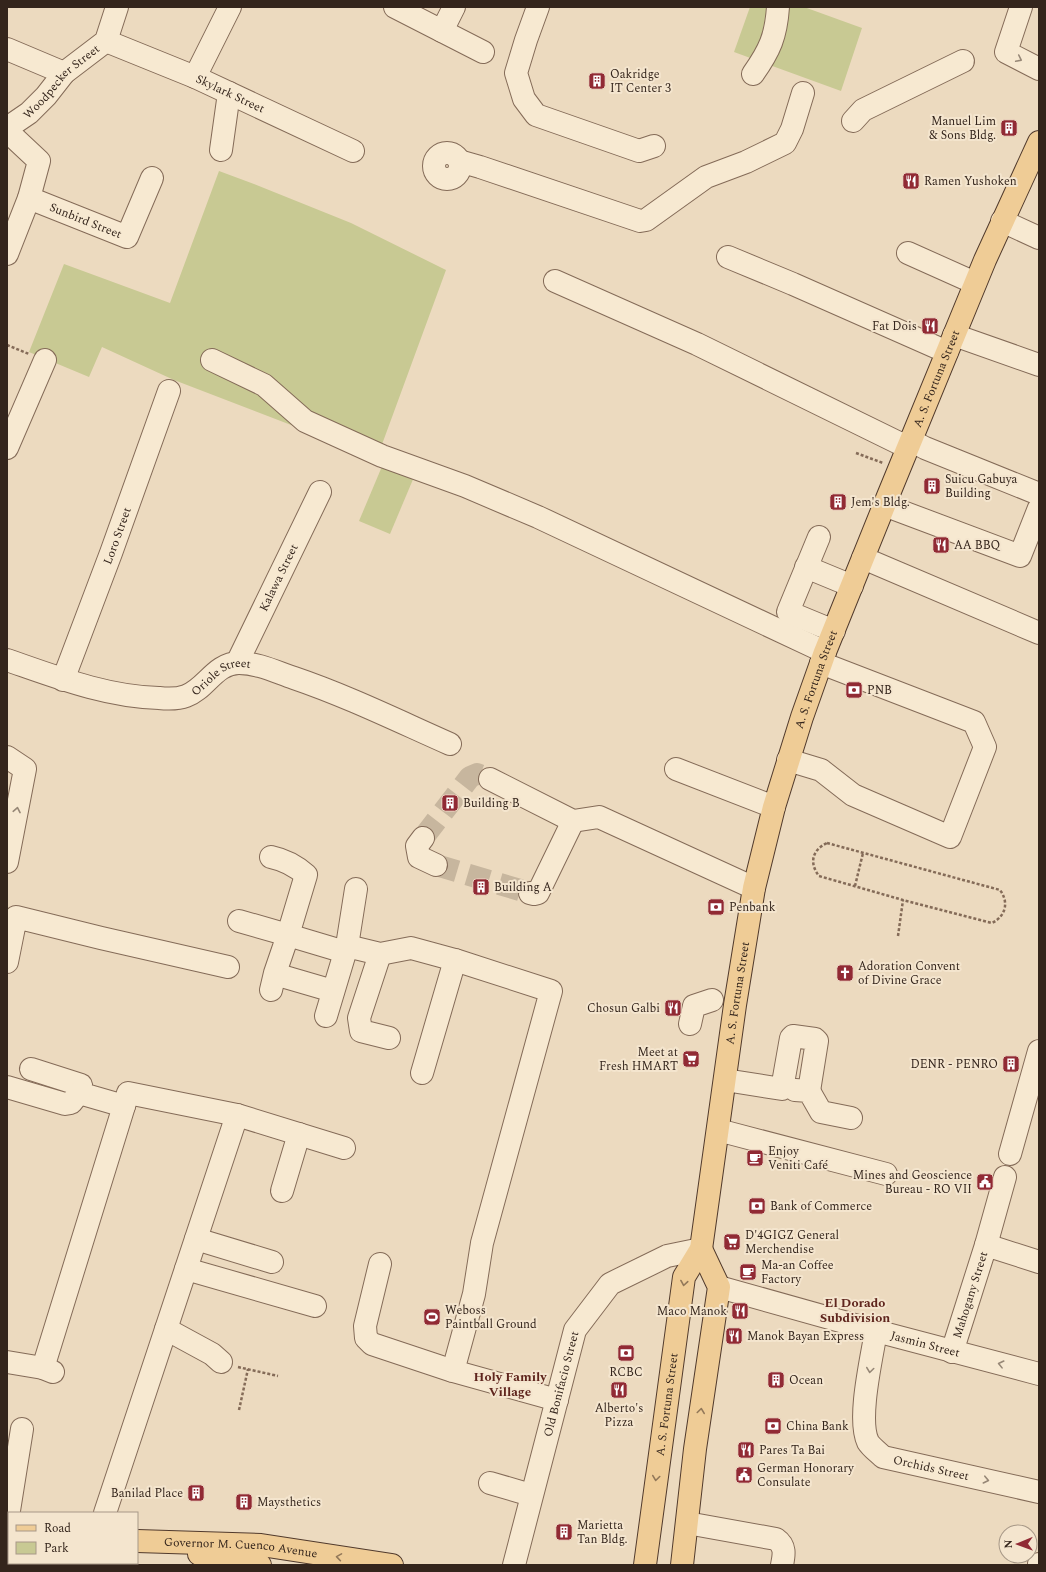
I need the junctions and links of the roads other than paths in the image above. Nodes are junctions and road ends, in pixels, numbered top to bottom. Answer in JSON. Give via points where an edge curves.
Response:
{"nodes":[{"id":1,"x":117,"y":7,"type":"edge"},
{"id":2,"x":230,"y":7,"type":"edge"},
{"id":3,"x":395,"y":7,"type":"edge"},
{"id":4,"x":454,"y":7,"type":"edge"},
{"id":5,"x":538,"y":7,"type":"edge"},
{"id":6,"x":778,"y":7,"type":"edge"},
{"id":7,"x":1021,"y":7,"type":"edge"},
{"id":8,"x":442,"y":31,"type":"junction"},
{"id":9,"x":106,"y":41,"type":"junction"},
{"id":10,"x":7,"y":49,"type":"edge"},
{"id":11,"x":483,"y":52,"type":"dead end"},
{"id":12,"x":963,"y":61,"type":"dead end"},
{"id":13,"x":1039,"y":69,"type":"edge"},
{"id":14,"x":64,"y":73,"type":"junction"},
{"id":15,"x":753,"y":74,"type":"dead end"},
{"id":16,"x":195,"y":77,"type":"junction"},
{"id":17,"x":229,"y":93,"type":"junction"},
{"id":18,"x":803,"y":93,"type":"dead end"},
{"id":19,"x":853,"y":121,"type":"dead end"},
{"id":20,"x":7,"y":129,"type":"edge"},
{"id":21,"x":1039,"y":142,"type":"edge"},
{"id":22,"x":654,"y":146,"type":"dead end"},
{"id":23,"x":221,"y":150,"type":"dead end"},
{"id":24,"x":353,"y":151,"type":"dead end"},
{"id":25,"x":459,"y":161,"type":"dead end"},
{"id":26,"x":1034,"y":168,"type":"edge"},
{"id":27,"x":152,"y":178,"type":"dead end"},
{"id":28,"x":29,"y":198,"type":"junction"},
{"id":29,"x":1002,"y":221,"type":"junction"},
{"id":30,"x":1039,"y":238,"type":"edge"},
{"id":31,"x":908,"y":253,"type":"dead end"},
{"id":32,"x":7,"y":254,"type":"edge"},
{"id":33,"x":728,"y":257,"type":"dead end"},
{"id":34,"x":555,"y":281,"type":"dead end"},
{"id":35,"x":975,"y":283,"type":"junction"},
{"id":36,"x":950,"y":344,"type":"junction"},
{"id":37,"x":45,"y":360,"type":"road end"},
{"id":38,"x":212,"y":360,"type":"dead end"},
{"id":39,"x":1039,"y":365,"type":"edge"},
{"id":40,"x":169,"y":391,"type":"dead end"},
{"id":41,"x":909,"y":444,"type":"junction"},
{"id":42,"x":7,"y":448,"type":"edge"},
{"id":43,"x":320,"y":492,"type":"dead end"},
{"id":44,"x":1039,"y":494,"type":"edge"},
{"id":45,"x":884,"y":505,"type":"junction"},
{"id":46,"x":1039,"y":508,"type":"edge"},
{"id":47,"x":819,"y":537,"type":"dead end"},
{"id":48,"x":863,"y":558,"type":"junction"},
{"id":49,"x":806,"y":567,"type":"junction"},
{"id":50,"x":852,"y":586,"type":"junction"},
{"id":51,"x":834,"y":631,"type":"junction"},
{"id":52,"x":1039,"y":633,"type":"edge"},
{"id":53,"x":823,"y":658,"type":"junction"},
{"id":54,"x":7,"y":660,"type":"edge"},
{"id":55,"x":236,"y":663,"type":"junction"},
{"id":56,"x":63,"y":680,"type":"junction"},
{"id":57,"x":450,"y":744,"type":"dead end"},
{"id":58,"x":7,"y":758,"type":"edge"},
{"id":59,"x":788,"y":760,"type":"junction"},
{"id":60,"x":676,"y":769,"type":"dead end"},
{"id":61,"x":490,"y":780,"type":"tunnel mouth"},
{"id":62,"x":774,"y":807,"type":"junction"},
{"id":63,"x":573,"y":821,"type":"junction"},
{"id":64,"x":423,"y":838,"type":"tunnel mouth"},
{"id":65,"x":271,"y":857,"type":"dead end"},
{"id":66,"x":7,"y":862,"type":"edge"},
{"id":67,"x":436,"y":865,"type":"tunnel mouth"},
{"id":68,"x":754,"y":888,"type":"junction"},
{"id":69,"x":356,"y":889,"type":"dead end"},
{"id":70,"x":530,"y":893,"type":"dead end"},
{"id":71,"x":239,"y":921,"type":"dead end"},
{"id":72,"x":288,"y":935,"type":"junction"},
{"id":73,"x":346,"y":949,"type":"junction"},
{"id":74,"x":380,"y":954,"type":"junction"},
{"id":75,"x":455,"y":960,"type":"junction"},
{"id":76,"x":7,"y":962,"type":"edge"},
{"id":77,"x":228,"y":966,"type":"dead end"},
{"id":78,"x":333,"y":991,"type":"junction"},
{"id":79,"x":722,"y":1002,"type":"junction"},
{"id":80,"x":326,"y":1016,"type":"dead end"},
{"id":81,"x":690,"y":1024,"type":"dead end"},
{"id":82,"x":389,"y":1038,"type":"dead end"},
{"id":83,"x":1039,"y":1051,"type":"edge"},
{"id":84,"x":31,"y":1069,"type":"dead end"},
{"id":85,"x":422,"y":1073,"type":"dead end"},
{"id":86,"x":725,"y":1080,"type":"junction"},
{"id":87,"x":7,"y":1087,"type":"edge"},
{"id":88,"x":782,"y":1089,"type":"junction"},
{"id":89,"x":809,"y":1091,"type":"junction"},
{"id":90,"x":79,"y":1093,"type":"junction"},
{"id":91,"x":124,"y":1106,"type":"junction"},
{"id":92,"x":237,"y":1115,"type":"junction"},
{"id":93,"x":851,"y":1118,"type":"dead end"},
{"id":94,"x":718,"y":1130,"type":"junction"},
{"id":95,"x":299,"y":1134,"type":"junction"},
{"id":96,"x":344,"y":1148,"type":"dead end"},
{"id":97,"x":1010,"y":1154,"type":"dead end"},
{"id":98,"x":886,"y":1174,"type":"dead end"},
{"id":99,"x":1005,"y":1177,"type":"dead end"},
{"id":100,"x":282,"y":1191,"type":"dead end"},
{"id":101,"x":196,"y":1239,"type":"junction"},
{"id":102,"x":986,"y":1245,"type":"junction"},
{"id":103,"x":701,"y":1249,"type":"junction"},
{"id":104,"x":272,"y":1262,"type":"dead end"},
{"id":105,"x":1039,"y":1262,"type":"edge"},
{"id":106,"x":380,"y":1264,"type":"dead end"},
{"id":107,"x":186,"y":1269,"type":"junction"},
{"id":108,"x":719,"y":1287,"type":"junction"},
{"id":109,"x":315,"y":1306,"type":"dead end"},
{"id":110,"x":166,"y":1329,"type":"junction"},
{"id":111,"x":876,"y":1331,"type":"junction"},
{"id":112,"x":952,"y":1352,"type":"junction"},
{"id":113,"x":7,"y":1362,"type":"edge"},
{"id":114,"x":221,"y":1362,"type":"road end"},
{"id":115,"x":453,"y":1371,"type":"junction"},
{"id":116,"x":1039,"y":1374,"type":"edge"},
{"id":117,"x":557,"y":1400,"type":"junction"},
{"id":118,"x":22,"y":1429,"type":"dead end"},
{"id":119,"x":490,"y":1484,"type":"dead end"},
{"id":120,"x":1039,"y":1492,"type":"edge"},
{"id":121,"x":531,"y":1495,"type":"junction"},
{"id":122,"x":10,"y":1512,"type":"edge"},
{"id":123,"x":105,"y":1512,"type":"edge"},
{"id":124,"x":686,"y":1530,"type":"junction"},
{"id":125,"x":138,"y":1542,"type":"edge"},
{"id":126,"x":138,"y":1542,"type":"edge"},
{"id":127,"x":138,"y":1542,"type":"edge"},
{"id":128,"x":210,"y":1565,"type":"edge"},
{"id":129,"x":260,"y":1565,"type":"edge"},
{"id":130,"x":392,"y":1565,"type":"edge"},
{"id":131,"x":514,"y":1565,"type":"edge"},
{"id":132,"x":645,"y":1565,"type":"edge"},
{"id":133,"x":682,"y":1565,"type":"edge"},
{"id":134,"x":692,"y":1565,"type":"edge"},
{"id":135,"x":782,"y":1565,"type":"edge"}],
"edges":[{"from":1,"to":9,"type":"street","name":"Woodpecker Street"},
{"from":2,"to":16,"type":"street"},
{"from":3,"to":8,"type":"street"},
{"from":4,"to":8,"type":"street"},
{"from":5,"to":22,"type":"street","via":[[516,73],[524,99],[536,115],[639,151]]},
{"from":6,"to":15,"type":"street","via":[[776,28],[766,56]]},
{"from":7,"to":13,"type":"street","one_way":true,"via":[[1006,52]]},
{"from":8,"to":11,"type":"street"},
{"from":9,"to":14,"type":"street","name":"Woodpecker Street"},
{"from":9,"to":16,"type":"street","name":"Skylark Street"},
{"from":10,"to":14,"type":"street"},
{"from":12,"to":19,"type":"street","via":[[863,110]]},
{"from":14,"to":20,"type":"street","name":"Woodpecker Street","via":[[29,114]]},
{"from":16,"to":17,"type":"street","name":"Skylark Street"},
{"from":17,"to":23,"type":"street"},
{"from":17,"to":24,"type":"street","name":"Skylark Street"},
{"from":18,"to":25,"type":"street","via":[[785,143],[746,162],[706,177],[646,220],[640,221]]},
{"from":20,"to":28,"type":"street","via":[[39,162]]},
{"from":21,"to":26,"type":"main road","name":"A. S. Fortuna Street"},
{"from":26,"to":29,"type":"main road","name":"A. S. Fortuna Street"},
{"from":27,"to":28,"type":"street","name":"Sunbird Street","via":[[127,237]]},
{"from":28,"to":32,"type":"street"},
{"from":29,"to":30,"type":"street"},
{"from":29,"to":35,"type":"main road","name":"A. S. Fortuna Street"},
{"from":31,"to":35,"type":"street"},
{"from":33,"to":36,"type":"street"},
{"from":34,"to":41,"type":"street","via":[[697,344]]},
{"from":35,"to":36,"type":"main road","name":"A. S. Fortuna Street"},
{"from":36,"to":39,"type":"street"},
{"from":36,"to":41,"type":"main road","name":"A. S. Fortuna Street"},
{"from":37,"to":42,"type":"street"},
{"from":38,"to":53,"type":"street","via":[[264,385],[305,421],[382,456],[465,486],[538,517]]},
{"from":40,"to":56,"type":"street","name":"Loro Street"},
{"from":41,"to":44,"type":"street","via":[[925,448]]},
{"from":41,"to":45,"type":"main road","name":"A. S. Fortuna Street"},
{"from":43,"to":55,"type":"street","name":"Kalawa Street"},
{"from":45,"to":46,"type":"street","via":[[1020,556]]},
{"from":45,"to":48,"type":"main road","name":"A. S. Fortuna Street"},
{"from":47,"to":49,"type":"street"},
{"from":48,"to":50,"type":"main road","name":"A. S. Fortuna Street"},
{"from":48,"to":52,"type":"street"},
{"from":49,"to":50,"type":"street"},
{"from":49,"to":51,"type":"street","via":[[788,612]]},
{"from":50,"to":51,"type":"main road","name":"A. S. Fortuna Street"},
{"from":51,"to":53,"type":"main road","name":"A. S. Fortuna Street"},
{"from":53,"to":59,"type":"main road","name":"A. S. Fortuna Street"},
{"from":53,"to":59,"type":"street","via":[[974,722],[985,746],[950,837],[853,795],[821,770]]},
{"from":54,"to":56,"type":"street","name":"Oriole Street"},
{"from":55,"to":56,"type":"street","name":"Oriole Street","via":[[216,672],[199,690],[170,699],[145,698]]},
{"from":55,"to":57,"type":"street","name":"Oriole Street","via":[[253,664],[331,691]]},
{"from":66,"to":58,"type":"street","one_way":true,"via":[[26,769]]},
{"from":59,"to":62,"type":"main road","name":"A. S. Fortuna Street"},
{"from":60,"to":62,"type":"street"},
{"from":61,"to":63,"type":"street"},
{"from":62,"to":68,"type":"main road","name":"A. S. Fortuna Street"},
{"from":63,"to":68,"type":"street","via":[[599,818]]},
{"from":63,"to":70,"type":"street","via":[[538,893]]},
{"from":64,"to":67,"type":"street","via":[[417,846],[419,856]]},
{"from":65,"to":72,"type":"street","via":[[285,860],[306,875]]},
{"from":68,"to":79,"type":"main road","name":"A. S. Fortuna Street"},
{"from":69,"to":73,"type":"street"},
{"from":71,"to":72,"type":"street"},
{"from":72,"to":73,"type":"street"},
{"from":72,"to":78,"type":"street","via":[[275,973],[278,984]]},
{"from":73,"to":74,"type":"street"},
{"from":73,"to":78,"type":"street"},
{"from":74,"to":75,"type":"street","via":[[411,948]]},
{"from":74,"to":82,"type":"street","via":[[359,1018],[360,1031]]},
{"from":75,"to":85,"type":"street"},
{"from":75,"to":115,"type":"street","via":[[551,991],[482,1243],[474,1294]]},
{"from":76,"to":77,"type":"street","via":[[16,917]]},
{"from":78,"to":80,"type":"street"},
{"from":79,"to":81,"type":"street","via":[[694,1006]]},
{"from":79,"to":86,"type":"main road","name":"A. S. Fortuna Street"},
{"from":83,"to":97,"type":"street"},
{"from":84,"to":90,"type":"street","via":[[81,1085]]},
{"from":86,"to":88,"type":"street"},
{"from":86,"to":94,"type":"main road","name":"A. S. Fortuna Street"},
{"from":87,"to":90,"type":"street","via":[[64,1104],[71,1103]]},
{"from":88,"to":89,"type":"street"},
{"from":88,"to":89,"type":"street","via":[[790,1040],[793,1036],[817,1041]]},
{"from":89,"to":93,"type":"street","via":[[821,1112]]},
{"from":90,"to":91,"type":"street"},
{"from":91,"to":92,"type":"street","via":[[128,1093]]},
{"from":91,"to":113,"type":"street","via":[[48,1370]]},
{"from":92,"to":95,"type":"street"},
{"from":92,"to":101,"type":"street"},
{"from":94,"to":98,"type":"street"},
{"from":94,"to":103,"type":"main road","name":"A. S. Fortuna Street"},
{"from":95,"to":96,"type":"street"},
{"from":95,"to":100,"type":"street"},
{"from":99,"to":102,"type":"street"},
{"from":101,"to":104,"type":"street"},
{"from":101,"to":107,"type":"street"},
{"from":102,"to":105,"type":"street","name":"Mahogany Street"},
{"from":102,"to":112,"type":"street","name":"Mahogany Street"},
{"from":103,"to":108,"type":"main road"},
{"from":103,"to":117,"type":"street","name":"Old Bonifacio Street","via":[[667,1256],[610,1284],[575,1330]]},
{"from":103,"to":132,"type":"main road","name":"A. S. Fortuna Street","one_way":true,"via":[[684,1277]]},
{"from":106,"to":115,"type":"street","via":[[365,1326],[366,1338],[372,1344]]},
{"from":107,"to":109,"type":"street"},
{"from":107,"to":110,"type":"street"},
{"from":108,"to":111,"type":"street","name":"Jasmin Street"},
{"from":124,"to":108,"type":"main road","one_way":true},
{"from":110,"to":114,"type":"street","via":[[212,1354]]},
{"from":110,"to":123,"type":"street"},
{"from":111,"to":112,"type":"street","name":"Jasmin Street"},
{"from":111,"to":120,"type":"street","name":"Orchids Street","one_way":true,"via":[[865,1403],[864,1430],[869,1443],[883,1457]]},
{"from":116,"to":112,"type":"street","name":"Jasmin Street","one_way":true},
{"from":115,"to":117,"type":"street"},
{"from":117,"to":121,"type":"street","name":"Old Bonifacio Street"},
{"from":118,"to":122,"type":"street"},
{"from":119,"to":121,"type":"street"},
{"from":121,"to":131,"type":"street","name":"Old Bonifacio Street"},
{"from":124,"to":133,"type":"main road"},
{"from":124,"to":134,"type":"main road"},
{"from":124,"to":135,"type":"street","via":[[776,1539],[784,1552]]},
{"from":125,"to":128,"type":"main road","name":"Governor M. Cuenco Avenue"},
{"from":126,"to":129,"type":"main road","name":"Governor M. Cuenco Avenue"},
{"from":130,"to":127,"type":"main road","name":"Governor M. Cuenco Avenue","one_way":true,"via":[[261,1545]]}]}
